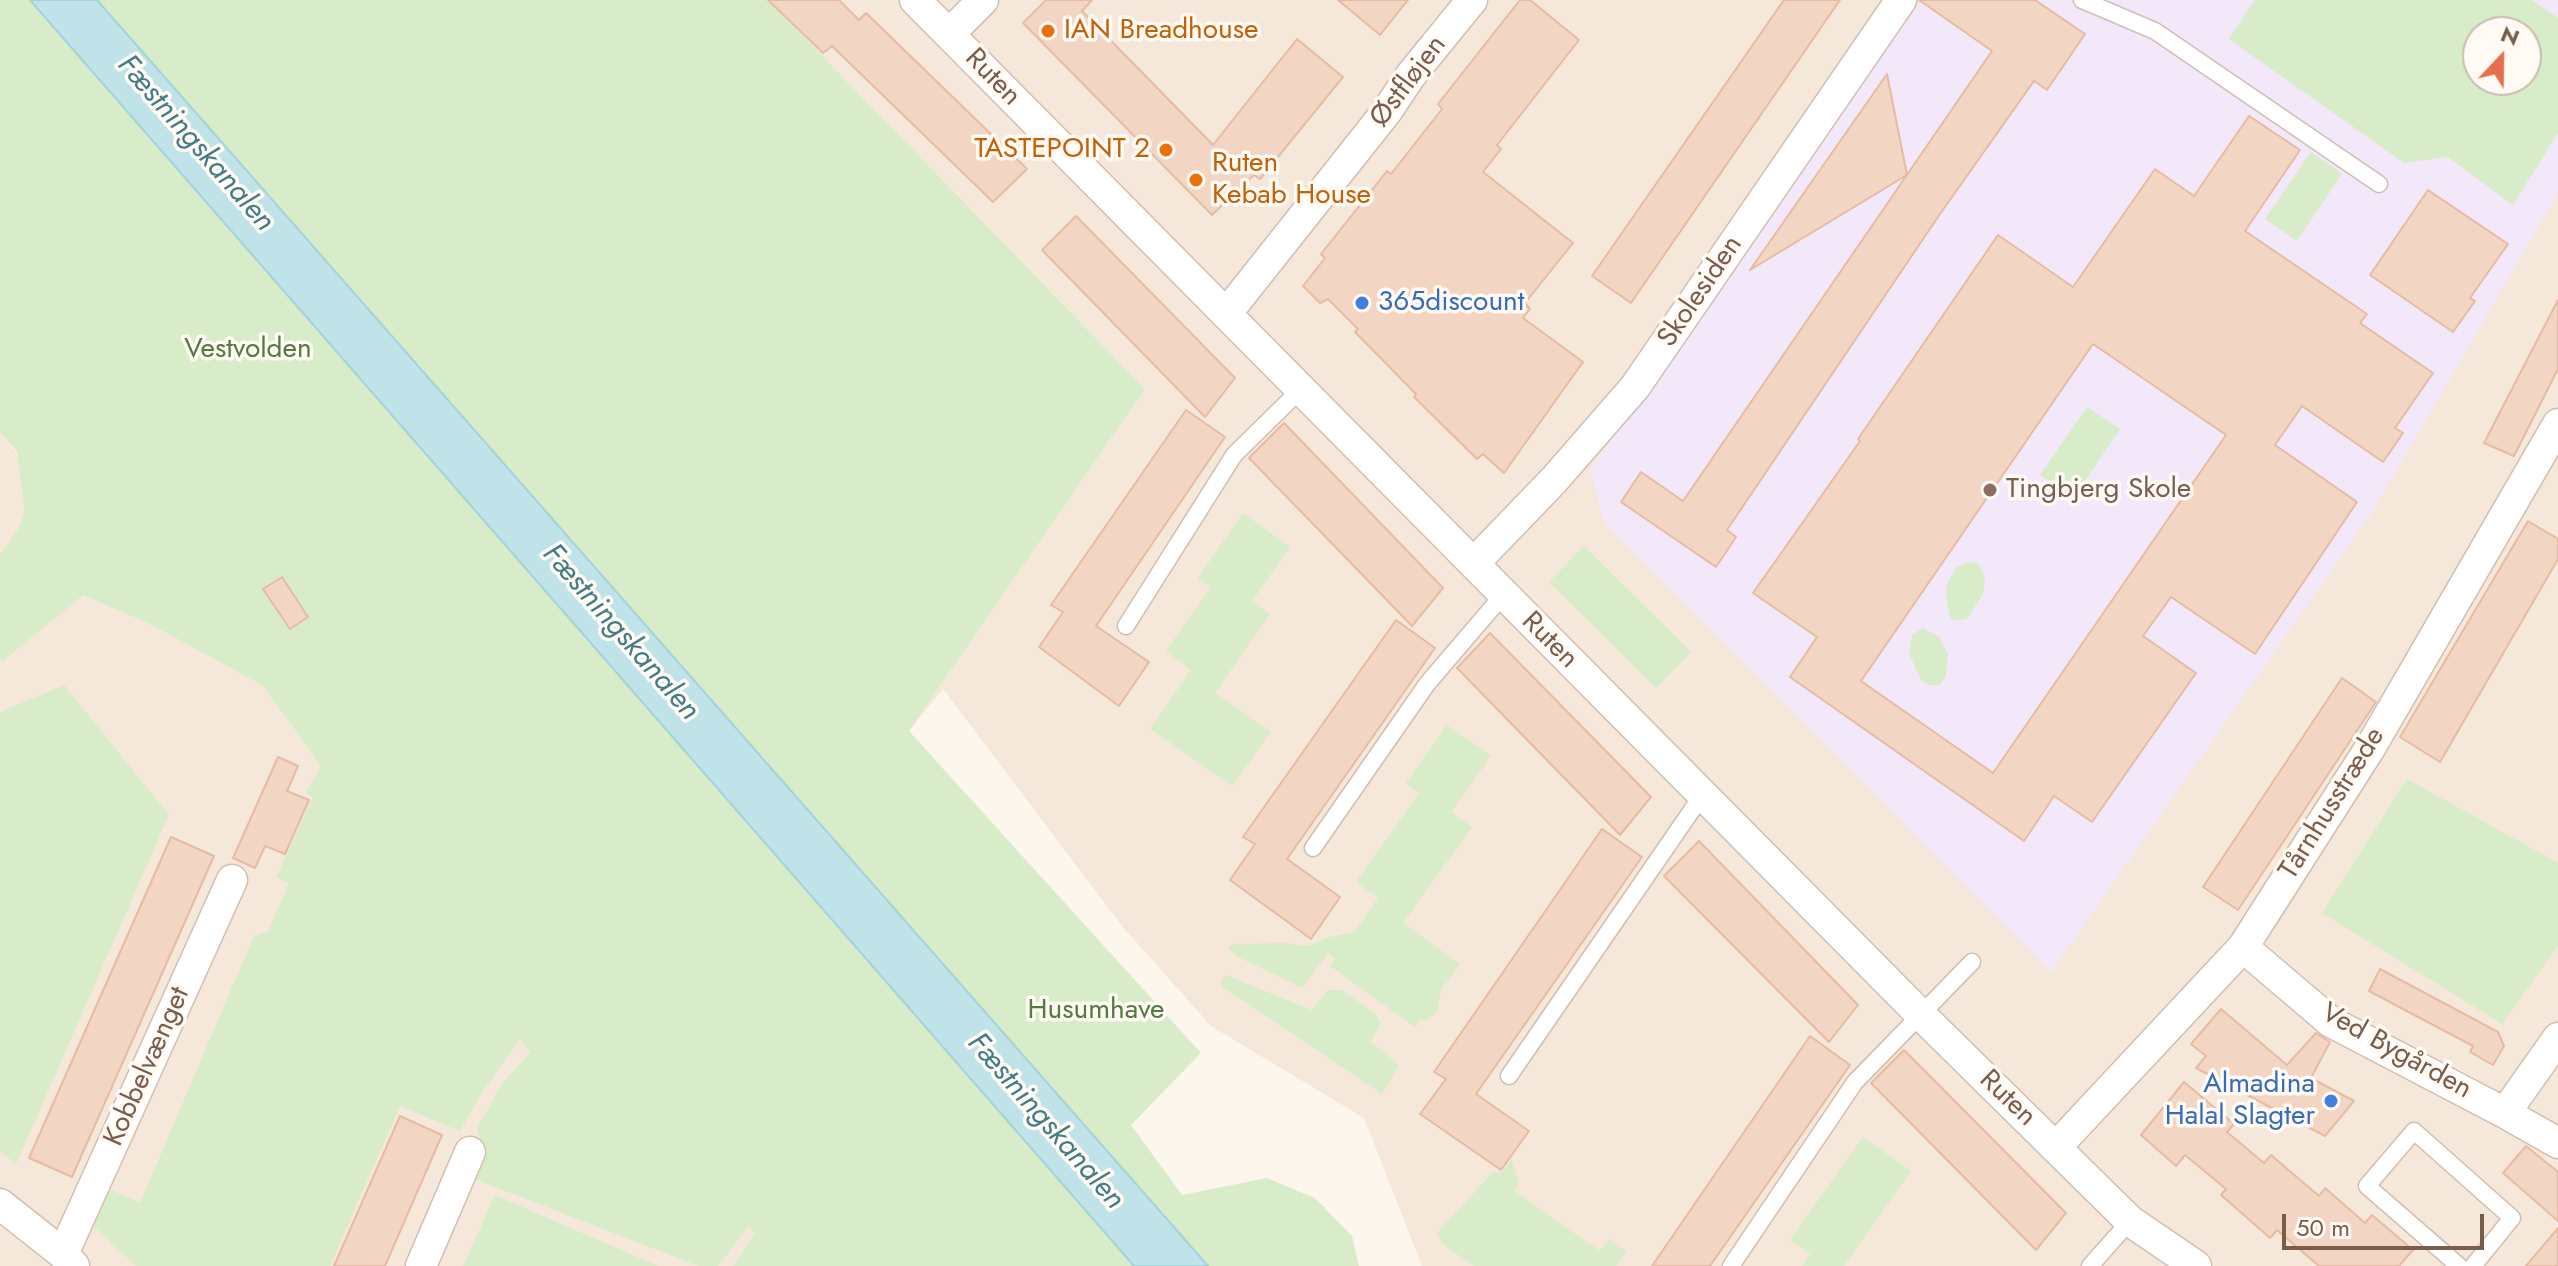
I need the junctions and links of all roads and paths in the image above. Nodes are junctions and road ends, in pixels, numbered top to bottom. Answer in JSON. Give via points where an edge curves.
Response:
{"nodes":[{"id":1,"x":915,"y":0,"type":"edge"},
{"id":2,"x":983,"y":0,"type":"edge"},
{"id":3,"x":1472,"y":0,"type":"edge"},
{"id":4,"x":1901,"y":0,"type":"edge"},
{"id":5,"x":2082,"y":0,"type":"edge"},
{"id":6,"x":949,"y":34,"type":"junction"},
{"id":7,"x":2379,"y":184,"type":"dead end"},
{"id":8,"x":1226,"y":314,"type":"junction"},
{"id":9,"x":1301,"y":389,"type":"junction"},
{"id":10,"x":2558,"y":424,"type":"edge"},
{"id":11,"x":1474,"y":563,"type":"junction"},
{"id":12,"x":1503,"y":595,"type":"junction"},
{"id":13,"x":1126,"y":626,"type":"dead end"},
{"id":14,"x":1703,"y":794,"type":"junction"},
{"id":15,"x":1313,"y":848,"type":"dead end"},
{"id":16,"x":232,"y":880,"type":"dead end"},
{"id":17,"x":2243,"y":947,"type":"junction"},
{"id":18,"x":1972,"y":962,"type":"dead end"},
{"id":19,"x":1920,"y":1014,"type":"junction"},
{"id":20,"x":2558,"y":1038,"type":"edge"},
{"id":21,"x":1509,"y":1076,"type":"dead end"},
{"id":22,"x":2505,"y":1113,"type":"junction"},
{"id":23,"x":2558,"y":1143,"type":"edge"},
{"id":24,"x":2057,"y":1146,"type":"junction"},
{"id":25,"x":470,"y":1152,"type":"dead end"},
{"id":26,"x":0,"y":1204,"type":"edge"},
{"id":27,"x":2130,"y":1221,"type":"junction"},
{"id":28,"x":68,"y":1260,"type":"edge"},
{"id":29,"x":421,"y":1266,"type":"edge"},
{"id":30,"x":1731,"y":1266,"type":"edge"},
{"id":31,"x":2090,"y":1266,"type":"edge"},
{"id":32,"x":2196,"y":1266,"type":"edge"},
{"id":33,"x":2459,"y":1266,"type":"edge"},
{"id":34,"x":2473,"y":1266,"type":"edge"}],
"edges":[{"from":1,"to":6,"type":"street","name":"Ruten"},
{"from":2,"to":6,"type":"street"},
{"from":3,"to":8,"type":"street","name":"Østfløjen"},
{"from":4,"to":11,"type":"street","name":"Skolesiden","via":[[1635,387]]},
{"from":5,"to":7,"type":"lane","via":[[2155,31]]},
{"from":6,"to":8,"type":"street","name":"Ruten"},
{"from":8,"to":9,"type":"street","name":"Ruten"},
{"from":9,"to":11,"type":"street","name":"Ruten"},
{"from":9,"to":13,"type":"lane","via":[[1234,455]]},
{"from":10,"to":17,"type":"street","name":"Tårnhusstræde","via":[[2370,748]]},
{"from":11,"to":12,"type":"street","name":"Ruten"},
{"from":12,"to":14,"type":"street","name":"Ruten"},
{"from":12,"to":15,"type":"lane","via":[[1427,684]]},
{"from":14,"to":19,"type":"street","name":"Ruten"},
{"from":14,"to":21,"type":"lane"},
{"from":16,"to":28,"type":"street","name":"Kobbelvænget"},
{"from":17,"to":22,"type":"street","name":"Ved Bygården","via":[[2331,1022]]},
{"from":17,"to":24,"type":"street","name":"Tårnhusstræde"},
{"from":18,"to":19,"type":"lane"},
{"from":19,"to":24,"type":"street","name":"Ruten"},
{"from":19,"to":30,"type":"lane","via":[[1855,1082]]},
{"from":20,"to":22,"type":"street"},
{"from":22,"to":23,"type":"street","name":"Ved Bygården"},
{"from":24,"to":27,"type":"street","name":"Ruten"},
{"from":25,"to":29,"type":"street"},
{"from":26,"to":28,"type":"street","name":"Kobbelvænget"},
{"from":27,"to":31,"type":"lane"},
{"from":27,"to":32,"type":"street","name":"Ruten"},
{"from":33,"to":34,"type":"lane","via":[[2367,1186],[2414,1131],[2512,1218]]}]}
